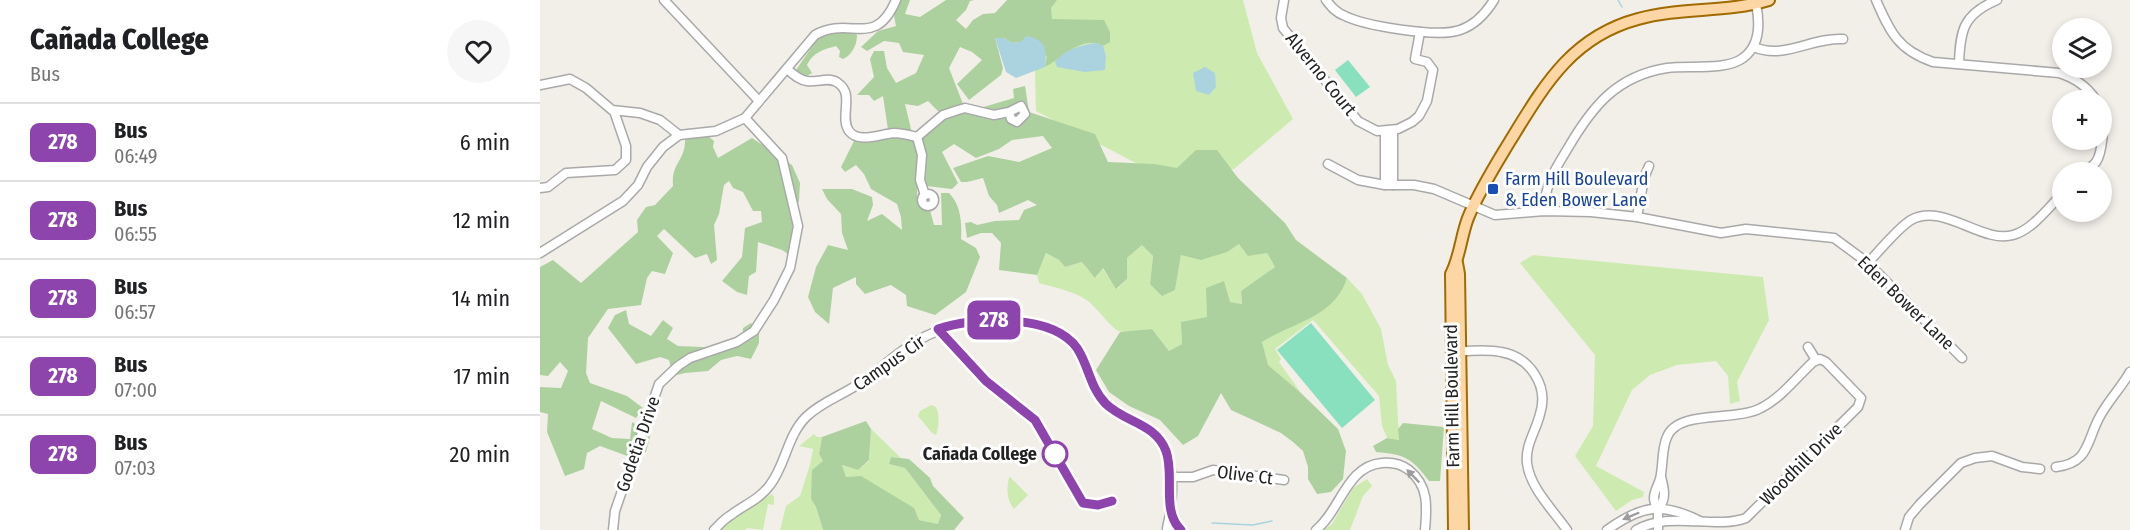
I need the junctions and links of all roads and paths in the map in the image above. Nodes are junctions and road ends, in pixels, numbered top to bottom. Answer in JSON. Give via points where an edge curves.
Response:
{"nodes":[{"id":1,"x":664,"y":0,"type":"edge"},
{"id":2,"x":896,"y":0,"type":"edge"},
{"id":3,"x":1284,"y":0,"type":"edge"},
{"id":4,"x":1326,"y":0,"type":"edge"},
{"id":5,"x":1494,"y":0,"type":"edge"},
{"id":6,"x":1769,"y":0,"type":"edge"},
{"id":7,"x":1876,"y":0,"type":"edge"},
{"id":8,"x":1997,"y":0,"type":"edge"},
{"id":9,"x":1756,"y":4,"type":"junction"},
{"id":10,"x":1420,"y":32,"type":"junction"},
{"id":11,"x":1842,"y":39,"type":"dead end"},
{"id":12,"x":1754,"y":47,"type":"junction"},
{"id":13,"x":1959,"y":64,"type":"junction"},
{"id":14,"x":787,"y":69,"type":"junction"},
{"id":15,"x":540,"y":85,"type":"edge"},
{"id":16,"x":2089,"y":90,"type":"edge"},
{"id":17,"x":759,"y":101,"type":"junction"},
{"id":18,"x":614,"y":111,"type":"junction"},
{"id":19,"x":1009,"y":112,"type":"dead end"},
{"id":20,"x":745,"y":118,"type":"junction"},
{"id":21,"x":1389,"y":131,"type":"junction"},
{"id":22,"x":678,"y":135,"type":"junction"},
{"id":23,"x":917,"y":137,"type":"junction"},
{"id":24,"x":1328,"y":164,"type":"dead end"},
{"id":25,"x":1649,"y":166,"type":"dead end"},
{"id":26,"x":1389,"y":185,"type":"junction"},
{"id":27,"x":540,"y":188,"type":"edge"},
{"id":28,"x":925,"y":195,"type":"dead end"},
{"id":29,"x":2052,"y":203,"type":"edge"},
{"id":30,"x":1473,"y":206,"type":"junction"},
{"id":31,"x":1544,"y":211,"type":"junction"},
{"id":32,"x":1638,"y":217,"type":"junction"},
{"id":33,"x":540,"y":253,"type":"edge"},
{"id":34,"x":1868,"y":262,"type":"junction"},
{"id":35,"x":1456,"y":263,"type":"junction"},
{"id":36,"x":1808,"y":347,"type":"dead end"},
{"id":37,"x":1459,"y":351,"type":"junction"},
{"id":38,"x":1962,"y":358,"type":"dead end"},
{"id":39,"x":1816,"y":360,"type":"junction"},
{"id":40,"x":2130,"y":372,"type":"edge"},
{"id":41,"x":2056,"y":467,"type":"dead end"},
{"id":42,"x":2040,"y":469,"type":"dead end"},
{"id":43,"x":1171,"y":477,"type":"junction"},
{"id":44,"x":1284,"y":480,"type":"dead end"},
{"id":45,"x":1658,"y":508,"type":"junction"},
{"id":46,"x":1170,"y":514,"type":"junction"},
{"id":47,"x":1703,"y":522,"type":"junction"},
{"id":48,"x":1658,"y":526,"type":"edge"},
{"id":49,"x":613,"y":530,"type":"edge"},
{"id":50,"x":714,"y":530,"type":"edge"},
{"id":51,"x":1167,"y":530,"type":"edge"},
{"id":52,"x":1181,"y":530,"type":"edge"},
{"id":53,"x":1316,"y":530,"type":"edge"},
{"id":54,"x":1425,"y":530,"type":"edge"},
{"id":55,"x":1454,"y":530,"type":"edge"},
{"id":56,"x":1463,"y":530,"type":"edge"},
{"id":57,"x":1567,"y":530,"type":"edge"},
{"id":58,"x":1607,"y":530,"type":"edge"},
{"id":59,"x":1636,"y":530,"type":"edge"},
{"id":60,"x":1905,"y":530,"type":"edge"}],
"edges":[{"from":1,"to":17,"type":"street"},
{"from":2,"to":14,"type":"street","via":[[890,14],[868,30],[842,27],[815,35]]},
{"from":3,"to":21,"type":"street","name":"Alverno Court","via":[[1283,28],[1358,121]]},
{"from":4,"to":10,"type":"street","via":[[1343,16]]},
{"from":5,"to":10,"type":"street","via":[[1480,18],[1463,30]]},
{"from":6,"to":9,"type":"main road","name":"Farm Hill Boulevard"},
{"from":7,"to":13,"type":"street","via":[[1886,22],[1912,54],[1933,62]]},
{"from":8,"to":13,"type":"street","via":[[1966,20],[1959,44]]},
{"from":9,"to":12,"type":"street","via":[[1758,35]]},
{"from":9,"to":30,"type":"main road","name":"Farm Hill Boulevard","via":[[1640,18],[1612,28],[1582,46],[1543,87]]},
{"from":10,"to":21,"type":"street","via":[[1415,59],[1431,65],[1433,70],[1427,101],[1412,122]]},
{"from":11,"to":12,"type":"street","via":[[1775,52]]},
{"from":12,"to":31,"type":"street","via":[[1743,58],[1728,64],[1666,68],[1616,88],[1587,117],[1550,179],[1544,194]]},
{"from":13,"to":16,"type":"street","via":[[2059,73]]},
{"from":14,"to":17,"type":"street"},
{"from":14,"to":23,"type":"street","via":[[806,81],[831,80],[840,84],[846,98],[847,127],[859,137],[894,133]]},
{"from":15,"to":18,"type":"street","via":[[570,79]]},
{"from":17,"to":20,"type":"street"},
{"from":18,"to":22,"type":"street","via":[[640,113],[660,120]]},
{"from":18,"to":27,"type":"street","via":[[627,146],[626,160],[615,170],[566,173],[548,187]]},
{"from":19,"to":23,"type":"street","via":[[994,115],[965,108],[943,115]]},
{"from":20,"to":22,"type":"street","via":[[716,131]]},
{"from":20,"to":49,"type":"street","name":"Godetia Drive","via":[[782,158],[798,226],[790,268],[754,331],[737,342],[690,358],[659,384],[615,511]]},
{"from":21,"to":26,"type":"street"},
{"from":22,"to":33,"type":"street","via":[[663,147],[638,185],[622,201]]},
{"from":23,"to":28,"type":"street"},
{"from":24,"to":26,"type":"street","name":"Eden Bower Lane","via":[[1358,180]]},
{"from":25,"to":32,"type":"street"},
{"from":26,"to":30,"type":"street","name":"Eden Bower Lane","via":[[1434,189]]},
{"from":29,"to":34,"type":"street","via":[[2013,235],[1992,234],[1932,216],[1911,220]]},
{"from":30,"to":31,"type":"street","name":"Eden Bower Lane","via":[[1495,215]]},
{"from":30,"to":35,"type":"main road","name":"Farm Hill Boulevard"},
{"from":31,"to":32,"type":"street","name":"Eden Bower Lane"},
{"from":32,"to":34,"type":"street","name":"Eden Bower Lane","via":[[1720,233],[1746,228],[1834,238]]},
{"from":34,"to":38,"type":"street","name":"Eden Bower Lane"},
{"from":35,"to":37,"type":"main road","name":"Farm Hill Boulevard"},
{"from":35,"to":55,"type":"main road","name":"Farm Hill Boulevard","via":[[1451,274]]},
{"from":36,"to":39,"type":"street","name":"Woodhill Drive"},
{"from":37,"to":56,"type":"main road","name":"Farm Hill Boulevard"},
{"from":37,"to":57,"type":"street","via":[[1512,354],[1536,375],[1542,403],[1529,443],[1528,469]]},
{"from":39,"to":45,"type":"street","via":[[1761,408],[1738,416],[1691,419],[1674,427],[1666,438],[1661,477],[1664,500]]},
{"from":39,"to":47,"type":"street","name":"Woodhill Drive","via":[[1827,362],[1858,394],[1864,406],[1746,518],[1731,524]]},
{"from":40,"to":41,"type":"street","via":[[2099,418],[2085,453],[2076,461]]},
{"from":42,"to":60,"type":"street","via":[[1992,456],[1968,460],[1920,504],[1909,517]]},
{"from":43,"to":44,"type":"street","name":"Olive Ct","via":[[1192,477],[1213,470]]},
{"from":43,"to":46,"type":"street","name":"Campus Cir"},
{"from":43,"to":50,"type":"street","name":"Campus Cir","via":[[1169,460],[1159,438],[1105,403],[1069,339],[1025,323],[971,321],[938,329],[917,340],[872,375],[809,414],[793,434],[766,490]]},
{"from":45,"to":47,"type":"street","name":"Woodhill Drive","via":[[1676,510]]},
{"from":45,"to":48,"type":"street"},
{"from":45,"to":58,"type":"street","one_way":true,"via":[[1634,514]]},
{"from":46,"to":51,"type":"street","name":"Campus Cir"},
{"from":46,"to":52,"type":"street"},
{"from":47,"to":48,"type":"street","name":"Woodhill Drive"},
{"from":48,"to":59,"type":"street","name":"Woodhill Drive"},
{"from":54,"to":53,"type":"street","one_way":true,"via":[[1423,487],[1405,468],[1387,463],[1369,466],[1354,477],[1334,511]]}]}
